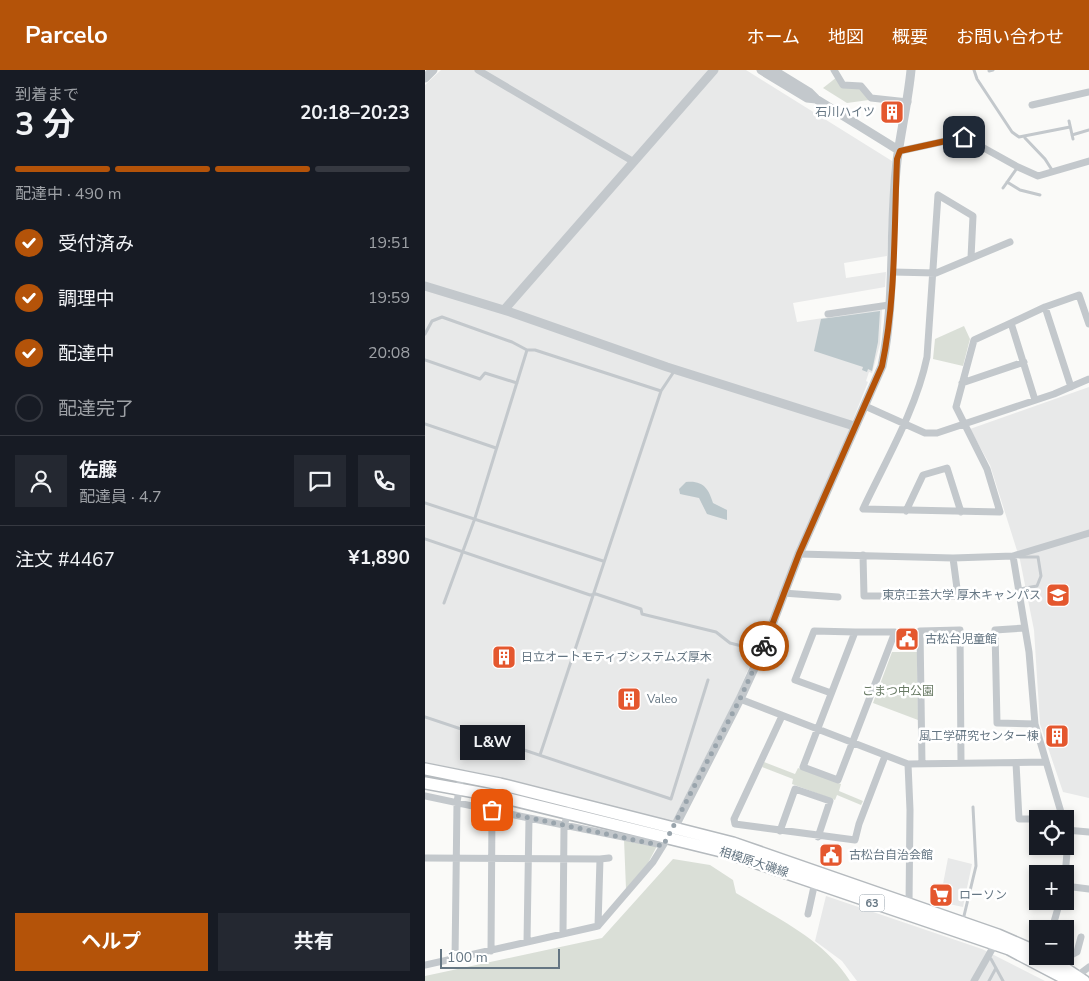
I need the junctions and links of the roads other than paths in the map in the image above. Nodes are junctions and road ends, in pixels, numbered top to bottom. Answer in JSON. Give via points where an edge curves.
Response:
{"nodes":[{"id":1,"x":433,"y":70,"type":"edge"},
{"id":2,"x":478,"y":70,"type":"edge"},
{"id":3,"x":714,"y":70,"type":"edge"},
{"id":4,"x":761,"y":70,"type":"edge"},
{"id":5,"x":773,"y":70,"type":"edge"},
{"id":6,"x":834,"y":70,"type":"edge"},
{"id":7,"x":911,"y":70,"type":"edge"},
{"id":8,"x":974,"y":70,"type":"edge"},
{"id":9,"x":782,"y":76,"type":"edge"},
{"id":10,"x":425,"y":78,"type":"edge"},
{"id":11,"x":1089,"y":92,"type":"edge"},
{"id":12,"x":908,"y":102,"type":"junction"},
{"id":13,"x":1036,"y":106,"type":"dead end"},
{"id":14,"x":1069,"y":121,"type":"dead end"},
{"id":15,"x":1070,"y":126,"type":"junction"},
{"id":16,"x":1089,"y":130,"type":"edge"},
{"id":17,"x":1025,"y":137,"type":"junction"},
{"id":18,"x":900,"y":151,"type":"junction"},
{"id":19,"x":1089,"y":161,"type":"edge"},
{"id":20,"x":635,"y":162,"type":"junction"},
{"id":21,"x":1018,"y":167,"type":"junction"},
{"id":22,"x":1052,"y":170,"type":"junction"},
{"id":23,"x":1007,"y":182,"type":"junction"},
{"id":24,"x":1003,"y":188,"type":"dead end"},
{"id":25,"x":1034,"y":193,"type":"junction"},
{"id":26,"x":1040,"y":195,"type":"dead end"},
{"id":27,"x":1033,"y":199,"type":"dead end"},
{"id":28,"x":1010,"y":242,"type":"dead end"},
{"id":29,"x":971,"y":258,"type":"junction"},
{"id":30,"x":892,"y":272,"type":"junction"},
{"id":31,"x":932,"y":274,"type":"junction"},
{"id":32,"x":425,"y":286,"type":"edge"},
{"id":33,"x":889,"y":305,"type":"junction"},
{"id":34,"x":1045,"y":307,"type":"junction"},
{"id":35,"x":504,"y":310,"type":"junction"},
{"id":36,"x":832,"y":311,"type":"dead end"},
{"id":37,"x":1011,"y":323,"type":"junction"},
{"id":38,"x":1089,"y":324,"type":"edge"},
{"id":39,"x":425,"y":334,"type":"edge"},
{"id":40,"x":527,"y":350,"type":"junction"},
{"id":41,"x":425,"y":360,"type":"edge"},
{"id":42,"x":1023,"y":362,"type":"junction"},
{"id":43,"x":675,"y":369,"type":"junction"},
{"id":44,"x":1089,"y":379,"type":"edge"},
{"id":45,"x":517,"y":383,"type":"junction"},
{"id":46,"x":962,"y":383,"type":"junction"},
{"id":47,"x":1071,"y":387,"type":"junction"},
{"id":48,"x":661,"y":391,"type":"junction"},
{"id":49,"x":1035,"y":400,"type":"junction"},
{"id":50,"x":865,"y":406,"type":"junction"},
{"id":51,"x":425,"y":424,"type":"edge"},
{"id":52,"x":903,"y":424,"type":"junction"},
{"id":53,"x":963,"y":424,"type":"junction"},
{"id":54,"x":854,"y":426,"type":"junction"},
{"id":55,"x":497,"y":448,"type":"junction"},
{"id":56,"x":425,"y":503,"type":"edge"},
{"id":57,"x":906,"y":511,"type":"junction"},
{"id":58,"x":961,"y":512,"type":"junction"},
{"id":59,"x":475,"y":518,"type":"junction"},
{"id":60,"x":1089,"y":533,"type":"edge"},
{"id":61,"x":425,"y":539,"type":"edge"},
{"id":62,"x":461,"y":551,"type":"junction"},
{"id":63,"x":799,"y":554,"type":"junction"},
{"id":64,"x":863,"y":555,"type":"junction"},
{"id":65,"x":1013,"y":556,"type":"junction"},
{"id":66,"x":953,"y":558,"type":"junction"},
{"id":67,"x":603,"y":561,"type":"junction"},
{"id":68,"x":1019,"y":589,"type":"junction"},
{"id":69,"x":783,"y":593,"type":"junction"},
{"id":70,"x":593,"y":595,"type":"junction"},
{"id":71,"x":839,"y":597,"type":"dead end"},
{"id":72,"x":444,"y":604,"type":"dead end"},
{"id":73,"x":1025,"y":628,"type":"junction"},
{"id":74,"x":855,"y":632,"type":"junction"},
{"id":75,"x":762,"y":651,"type":"junction"},
{"id":76,"x":708,"y":680,"type":"dead end"},
{"id":77,"x":831,"y":693,"type":"junction"},
{"id":78,"x":740,"y":699,"type":"junction"},
{"id":79,"x":783,"y":716,"type":"junction"},
{"id":80,"x":425,"y":717,"type":"edge"},
{"id":81,"x":1035,"y":724,"type":"junction"},
{"id":82,"x":817,"y":729,"type":"junction"},
{"id":83,"x":852,"y":743,"type":"junction"},
{"id":84,"x":540,"y":755,"type":"junction"},
{"id":85,"x":885,"y":756,"type":"junction"},
{"id":86,"x":1046,"y":762,"type":"junction"},
{"id":87,"x":961,"y":763,"type":"junction"},
{"id":88,"x":1016,"y":763,"type":"junction"},
{"id":89,"x":908,"y":764,"type":"junction"},
{"id":90,"x":922,"y":764,"type":"junction"},
{"id":91,"x":425,"y":769,"type":"edge"},
{"id":92,"x":461,"y":775,"type":"junction"},
{"id":93,"x":425,"y":782,"type":"edge"},
{"id":94,"x":458,"y":788,"type":"junction"},
{"id":95,"x":425,"y":796,"type":"edge"},
{"id":96,"x":457,"y":803,"type":"junction"},
{"id":97,"x":569,"y":807,"type":"junction"},
{"id":98,"x":973,"y":807,"type":"dead end"},
{"id":99,"x":492,"y":810,"type":"junction"},
{"id":100,"x":1060,"y":810,"type":"edge"},
{"id":101,"x":529,"y":818,"type":"junction"},
{"id":102,"x":1029,"y":819,"type":"edge"},
{"id":103,"x":564,"y":826,"type":"junction"},
{"id":104,"x":1074,"y":830,"type":"edge"},
{"id":105,"x":780,"y":831,"type":"junction"},
{"id":106,"x":1089,"y":832,"type":"edge"},
{"id":107,"x":818,"y":836,"type":"junction"},
{"id":108,"x":669,"y":837,"type":"junction"},
{"id":109,"x":425,"y":858,"type":"edge"},
{"id":110,"x":456,"y":858,"type":"junction"},
{"id":111,"x":609,"y":858,"type":"dead end"},
{"id":112,"x":492,"y":859,"type":"junction"},
{"id":113,"x":600,"y":859,"type":"junction"},
{"id":114,"x":527,"y":860,"type":"junction"},
{"id":115,"x":564,"y":860,"type":"junction"},
{"id":116,"x":815,"y":882,"type":"junction"},
{"id":117,"x":1074,"y":887,"type":"edge"},
{"id":118,"x":1089,"y":889,"type":"edge"},
{"id":119,"x":909,"y":904,"type":"junction"},
{"id":120,"x":808,"y":914,"type":"dead end"},
{"id":121,"x":963,"y":922,"type":"junction"},
{"id":122,"x":598,"y":926,"type":"junction"},
{"id":123,"x":563,"y":933,"type":"junction"},
{"id":124,"x":1081,"y":937,"type":"dead end"},
{"id":125,"x":527,"y":942,"type":"junction"},
{"id":126,"x":995,"y":944,"type":"junction"},
{"id":127,"x":491,"y":951,"type":"junction"},
{"id":128,"x":1029,"y":952,"type":"edge"},
{"id":129,"x":1029,"y":954,"type":"edge"},
{"id":130,"x":1074,"y":954,"type":"edge"},
{"id":131,"x":987,"y":956,"type":"junction"},
{"id":132,"x":455,"y":959,"type":"junction"},
{"id":133,"x":425,"y":965,"type":"edge"},
{"id":134,"x":1054,"y":965,"type":"edge"},
{"id":135,"x":1060,"y":965,"type":"edge"},
{"id":136,"x":1089,"y":967,"type":"edge"},
{"id":137,"x":996,"y":968,"type":"junction"},
{"id":138,"x":1077,"y":979,"type":"edge"},
{"id":139,"x":974,"y":981,"type":"edge"},
{"id":140,"x":989,"y":981,"type":"edge"},
{"id":141,"x":1003,"y":981,"type":"edge"}],
"edges":[{"from":1,"to":10,"type":"street"},
{"from":2,"to":20,"type":"street"},
{"from":3,"to":20,"type":"street"},
{"from":4,"to":9,"type":"street"},
{"from":5,"to":9,"type":"street"},
{"from":6,"to":12,"type":"street","via":[[843,85],[861,86],[871,98]]},
{"from":7,"to":12,"type":"street"},
{"from":8,"to":17,"type":"lane","via":[[1012,132]]},
{"from":9,"to":18,"type":"street"},
{"from":11,"to":13,"type":"street","via":[[1078,91]]},
{"from":12,"to":18,"type":"street"},
{"from":14,"to":15,"type":"lane"},
{"from":15,"to":16,"type":"lane","via":[[1072,137]]},
{"from":15,"to":17,"type":"lane"},
{"from":17,"to":22,"type":"lane"},
{"from":18,"to":21,"type":"street","via":[[964,137]]},
{"from":18,"to":30,"type":"street"},
{"from":19,"to":22,"type":"street"},
{"from":20,"to":35,"type":"street"},
{"from":21,"to":22,"type":"street","via":[[1038,176]]},
{"from":21,"to":23,"type":"lane"},
{"from":23,"to":24,"type":"lane"},
{"from":23,"to":25,"type":"lane","via":[[1020,190]]},
{"from":25,"to":26,"type":"lane"},
{"from":25,"to":27,"type":"lane"},
{"from":28,"to":29,"type":"street"},
{"from":29,"to":31,"type":"street"},
{"from":29,"to":31,"type":"street","via":[[973,216],[938,195]]},
{"from":30,"to":31,"type":"street"},
{"from":30,"to":33,"type":"street"},
{"from":31,"to":52,"type":"street","via":[[927,357],[918,390]]},
{"from":32,"to":35,"type":"street"},
{"from":33,"to":36,"type":"street"},
{"from":33,"to":50,"type":"street","via":[[882,366]]},
{"from":34,"to":37,"type":"street"},
{"from":34,"to":38,"type":"street","via":[[1079,295]]},
{"from":34,"to":47,"type":"street"},
{"from":35,"to":43,"type":"street"},
{"from":37,"to":42,"type":"street"},
{"from":37,"to":46,"type":"street","via":[[973,340]]},
{"from":39,"to":40,"type":"lane","via":[[432,321],[441,317]]},
{"from":40,"to":45,"type":"lane"},
{"from":40,"to":48,"type":"lane"},
{"from":41,"to":45,"type":"lane","via":[[480,379],[485,373]]},
{"from":42,"to":46,"type":"street"},
{"from":42,"to":49,"type":"street"},
{"from":43,"to":48,"type":"lane"},
{"from":43,"to":54,"type":"street"},
{"from":44,"to":47,"type":"street"},
{"from":45,"to":55,"type":"lane"},
{"from":46,"to":53,"type":"street","via":[[956,407]]},
{"from":47,"to":49,"type":"street"},
{"from":48,"to":67,"type":"lane"},
{"from":49,"to":53,"type":"street"},
{"from":50,"to":52,"type":"street"},
{"from":50,"to":54,"type":"street"},
{"from":51,"to":55,"type":"lane"},
{"from":52,"to":53,"type":"street","via":[[925,433],[937,433]]},
{"from":52,"to":57,"type":"street","via":[[863,509]]},
{"from":53,"to":58,"type":"street","via":[[987,469],[1000,512]]},
{"from":54,"to":63,"type":"street"},
{"from":55,"to":59,"type":"lane"},
{"from":56,"to":59,"type":"lane"},
{"from":57,"to":58,"type":"street"},
{"from":57,"to":58,"type":"street","via":[[923,475],[947,468]]},
{"from":59,"to":62,"type":"lane"},
{"from":59,"to":67,"type":"lane"},
{"from":60,"to":65,"type":"street"},
{"from":61,"to":62,"type":"lane"},
{"from":62,"to":70,"type":"lane"},
{"from":62,"to":72,"type":"lane"},
{"from":63,"to":64,"type":"street"},
{"from":63,"to":69,"type":"street"},
{"from":64,"to":66,"type":"street"},
{"from":64,"to":66,"type":"street","via":[[864,596],[958,596]]},
{"from":65,"to":66,"type":"street"},
{"from":65,"to":68,"type":"street"},
{"from":65,"to":68,"type":"lane","via":[[1038,558],[1041,576],[1037,586]]},
{"from":67,"to":70,"type":"lane"},
{"from":68,"to":73,"type":"street"},
{"from":69,"to":71,"type":"street"},
{"from":69,"to":75,"type":"street"},
{"from":70,"to":75,"type":"lane","via":[[641,609],[642,614],[716,632],[730,643]]},
{"from":70,"to":84,"type":"lane"},
{"from":73,"to":81,"type":"street"},
{"from":73,"to":81,"type":"street","via":[[995,630],[997,724]]},
{"from":74,"to":77,"type":"street"},
{"from":74,"to":77,"type":"street","via":[[814,631],[795,680]]},
{"from":74,"to":83,"type":"street","via":[[895,632]]},
{"from":75,"to":78,"type":"street"},
{"from":76,"to":84,"type":"lane","via":[[671,799]]},
{"from":77,"to":82,"type":"street"},
{"from":78,"to":79,"type":"street"},
{"from":78,"to":108,"type":"street"},
{"from":79,"to":82,"type":"street"},
{"from":79,"to":105,"type":"street","via":[[733,819],[735,824]]},
{"from":80,"to":84,"type":"lane"},
{"from":81,"to":86,"type":"street"},
{"from":82,"to":83,"type":"street"},
{"from":82,"to":83,"type":"street","via":[[803,767],[820,774],[840,779]]},
{"from":83,"to":85,"type":"street"},
{"from":85,"to":89,"type":"street"},
{"from":85,"to":107,"type":"street","via":[[855,840]]},
{"from":86,"to":88,"type":"street"},
{"from":86,"to":100,"type":"street"},
{"from":87,"to":88,"type":"street"},
{"from":87,"to":90,"type":"street"},
{"from":87,"to":90,"type":"street","via":[[961,630],[920,631]]},
{"from":88,"to":102,"type":"street","via":[[1019,819]]},
{"from":89,"to":90,"type":"street"},
{"from":89,"to":119,"type":"street","via":[[911,810]]},
{"from":91,"to":92,"type":"main road","name":"相模原大磯線","number":"63"},
{"from":92,"to":94,"type":"street"},
{"from":92,"to":97,"type":"main road","name":"相模原大磯線","number":"63"},
{"from":93,"to":94,"type":"main road","name":"相模原大磯線","number":"63"},
{"from":94,"to":96,"type":"street"},
{"from":94,"to":97,"type":"main road","name":"相模原大磯線","number":"63"},
{"from":95,"to":96,"type":"street"},
{"from":96,"to":99,"type":"street"},
{"from":96,"to":110,"type":"street"},
{"from":97,"to":103,"type":"street"},
{"from":97,"to":108,"type":"main road","name":"相模原大磯線","number":"63"},
{"from":98,"to":121,"type":"lane","via":[[976,866]]},
{"from":99,"to":101,"type":"street"},
{"from":99,"to":112,"type":"street"},
{"from":101,"to":103,"type":"street"},
{"from":101,"to":114,"type":"street"},
{"from":103,"to":108,"type":"street"},
{"from":103,"to":115,"type":"street"},
{"from":104,"to":106,"type":"street"},
{"from":105,"to":107,"type":"street"},
{"from":105,"to":107,"type":"street","via":[[795,789],[830,801]]},
{"from":108,"to":116,"type":"main road","name":"相模原大磯線","number":"63"},
{"from":108,"to":119,"type":"main road","name":"相模原大磯線","number":"63","via":[[733,844]]},
{"from":108,"to":122,"type":"street","via":[[653,862]]},
{"from":109,"to":110,"type":"street"},
{"from":110,"to":112,"type":"street"},
{"from":110,"to":132,"type":"street"},
{"from":111,"to":113,"type":"street"},
{"from":112,"to":114,"type":"street"},
{"from":112,"to":127,"type":"street"},
{"from":113,"to":115,"type":"street"},
{"from":113,"to":122,"type":"street"},
{"from":114,"to":115,"type":"street"},
{"from":114,"to":125,"type":"street"},
{"from":115,"to":123,"type":"street"},
{"from":116,"to":120,"type":"street"},
{"from":116,"to":126,"type":"main road","name":"相模原大磯線","number":"63"},
{"from":117,"to":118,"type":"street"},
{"from":119,"to":121,"type":"main road","name":"相模原大磯線","number":"63"},
{"from":121,"to":128,"type":"main road","name":"相模原大磯線","number":"63"},
{"from":122,"to":123,"type":"street"},
{"from":123,"to":125,"type":"street"},
{"from":124,"to":130,"type":"street"},
{"from":125,"to":127,"type":"street"},
{"from":126,"to":129,"type":"main road","name":"相模原大磯線","number":"63"},
{"from":126,"to":131,"type":"street"},
{"from":127,"to":132,"type":"street"},
{"from":131,"to":137,"type":"lane"},
{"from":131,"to":139,"type":"street"},
{"from":132,"to":133,"type":"street"},
{"from":134,"to":138,"type":"main road","name":"相模原大磯線","number":"63"},
{"from":135,"to":138,"type":"main road","name":"相模原大磯線","number":"63"},
{"from":136,"to":138,"type":"street"},
{"from":137,"to":140,"type":"lane"},
{"from":137,"to":141,"type":"lane"}]}
